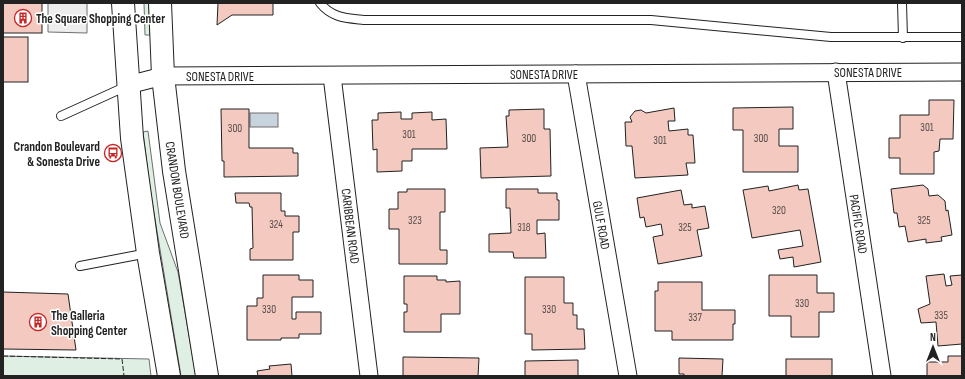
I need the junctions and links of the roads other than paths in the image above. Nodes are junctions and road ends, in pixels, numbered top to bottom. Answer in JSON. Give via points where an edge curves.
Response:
{"nodes":[{"id":1,"x":123,"y":3,"type":"edge"},
{"id":2,"x":160,"y":3,"type":"edge"},
{"id":3,"x":320,"y":3,"type":"edge"},
{"id":4,"x":902,"y":3,"type":"edge"},
{"id":5,"x":962,"y":37,"type":"edge"},
{"id":6,"x":902,"y":38,"type":"junction"},
{"id":7,"x":836,"y":72,"type":"junction"},
{"id":8,"x":962,"y":72,"type":"edge"},
{"id":9,"x":576,"y":74,"type":"junction"},
{"id":10,"x":163,"y":76,"type":"junction"},
{"id":11,"x":332,"y":76,"type":"junction"},
{"id":12,"x":128,"y":85,"type":"junction"},
{"id":13,"x":61,"y":116,"type":"dead end"},
{"id":14,"x":148,"y":253,"type":"junction"},
{"id":15,"x":80,"y":266,"type":"dead end"},
{"id":16,"x":169,"y":376,"type":"edge"},
{"id":17,"x":207,"y":376,"type":"edge"},
{"id":18,"x":369,"y":376,"type":"edge"},
{"id":19,"x":628,"y":376,"type":"edge"},
{"id":20,"x":882,"y":376,"type":"edge"}],
"edges":[{"from":1,"to":12,"type":"main road"},
{"from":2,"to":10,"type":"main road","name":"CRANDON BOULEVARD"},
{"from":3,"to":6,"type":"lane","via":[[325,10],[342,18],[364,20],[651,20],[831,37]]},
{"from":4,"to":6,"type":"lane"},
{"from":5,"to":6,"type":"lane"},
{"from":7,"to":8,"type":"street","name":"SONESTA DRIVE"},
{"from":7,"to":9,"type":"street","name":"SONESTA DRIVE"},
{"from":7,"to":20,"type":"street","name":"PACIFIC ROAD"},
{"from":9,"to":11,"type":"street","name":"SONESTA DRIVE"},
{"from":9,"to":19,"type":"street","name":"GULF ROAD"},
{"from":10,"to":11,"type":"street","name":"SONESTA DRIVE"},
{"from":10,"to":12,"type":"street","name":"SONESTA DRIVE"},
{"from":10,"to":17,"type":"main road","name":"CRANDON BOULEVARD","via":[[174,171]]},
{"from":11,"to":18,"type":"street","name":"CARIBBEAN ROAD"},
{"from":12,"to":13,"type":"lane"},
{"from":12,"to":14,"type":"main road","via":[[132,138]]},
{"from":14,"to":15,"type":"lane"},
{"from":14,"to":16,"type":"main road"}]}
